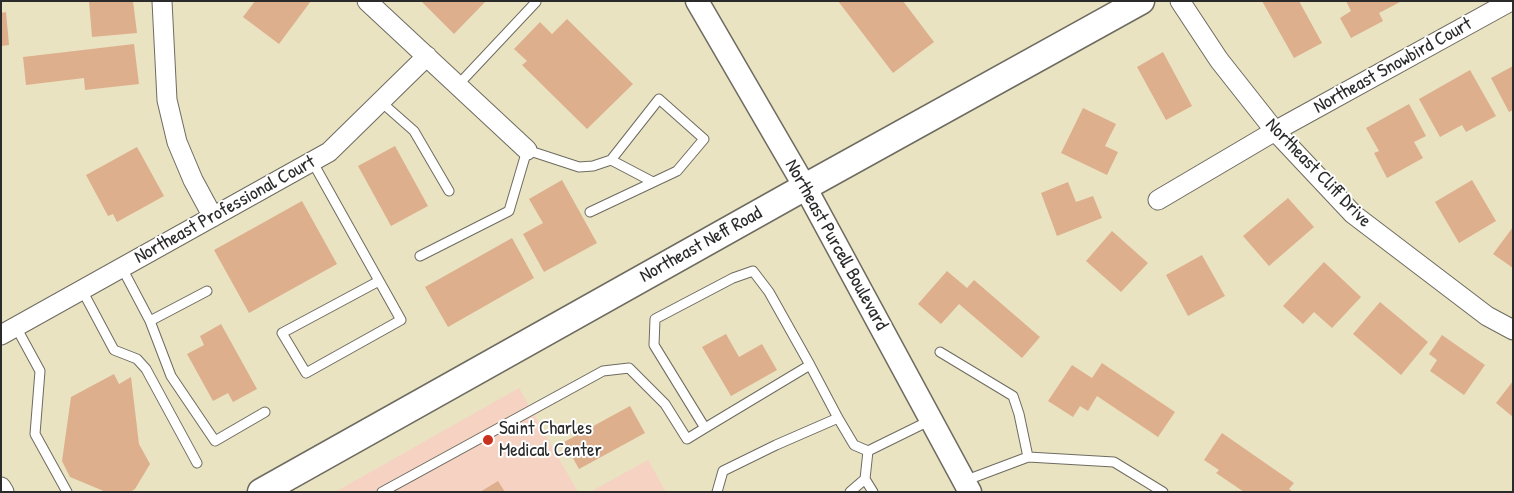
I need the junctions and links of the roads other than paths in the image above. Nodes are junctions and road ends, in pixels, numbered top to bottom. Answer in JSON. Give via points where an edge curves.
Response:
{"nodes":[{"id":1,"x":162,"y":1,"type":"edge"},
{"id":2,"x":367,"y":1,"type":"edge"},
{"id":3,"x":697,"y":1,"type":"edge"},
{"id":4,"x":1141,"y":1,"type":"edge"},
{"id":5,"x":1180,"y":1,"type":"edge"},
{"id":6,"x":1511,"y":1,"type":"edge"},
{"id":7,"x":536,"y":2,"type":"dead end"},
{"id":8,"x":427,"y":56,"type":"junction"},
{"id":9,"x":458,"y":85,"type":"junction"},
{"id":10,"x":380,"y":101,"type":"junction"},
{"id":11,"x":1275,"y":132,"type":"junction"},
{"id":12,"x":527,"y":150,"type":"junction"},
{"id":13,"x":611,"y":160,"type":"junction"},
{"id":14,"x":312,"y":161,"type":"junction"},
{"id":15,"x":653,"y":182,"type":"junction"},
{"id":16,"x":805,"y":187,"type":"junction"},
{"id":17,"x":449,"y":191,"type":"dead end"},
{"id":18,"x":1158,"y":200,"type":"dead end"},
{"id":19,"x":590,"y":212,"type":"dead end"},
{"id":20,"x":213,"y":217,"type":"junction"},
{"id":21,"x":420,"y":256,"type":"dead end"},
{"id":22,"x":122,"y":268,"type":"junction"},
{"id":23,"x":379,"y":281,"type":"junction"},
{"id":24,"x":82,"y":290,"type":"junction"},
{"id":25,"x":207,"y":291,"type":"dead end"},
{"id":26,"x":150,"y":321,"type":"junction"},
{"id":27,"x":1513,"y":330,"type":"edge"},
{"id":28,"x":9,"y":331,"type":"edge"},
{"id":29,"x":940,"y":352,"type":"dead end"},
{"id":30,"x":810,"y":365,"type":"junction"},
{"id":31,"x":265,"y":412,"type":"dead end"},
{"id":32,"x":838,"y":418,"type":"junction"},
{"id":33,"x":931,"y":420,"type":"junction"},
{"id":34,"x":704,"y":428,"type":"junction"},
{"id":35,"x":868,"y":452,"type":"junction"},
{"id":36,"x":1028,"y":457,"type":"junction"},
{"id":37,"x":197,"y":463,"type":"dead end"},
{"id":38,"x":865,"y":479,"type":"junction"},
{"id":39,"x":967,"y":486,"type":"edge"},
{"id":40,"x":1,"y":487,"type":"edge"},
{"id":41,"x":4,"y":492,"type":"edge"},
{"id":42,"x":67,"y":492,"type":"edge"},
{"id":43,"x":261,"y":492,"type":"edge"},
{"id":44,"x":382,"y":492,"type":"edge"},
{"id":45,"x":717,"y":492,"type":"edge"},
{"id":46,"x":850,"y":492,"type":"edge"},
{"id":47,"x":873,"y":492,"type":"edge"},
{"id":48,"x":1163,"y":492,"type":"edge"}],
"edges":[{"from":1,"to":20,"type":"street","via":[[167,100],[176,142]]},
{"from":2,"to":8,"type":"street"},
{"from":3,"to":16,"type":"street","name":"Northeast Purcell Boulevard"},
{"from":4,"to":16,"type":"main road","name":"Northeast Neff Road"},
{"from":5,"to":11,"type":"street","name":"Northeast Cliff Drive","via":[[1219,60]]},
{"from":6,"to":11,"type":"street","name":"Northeast Snowbird Court"},
{"from":7,"to":9,"type":"lane"},
{"from":8,"to":9,"type":"street"},
{"from":8,"to":10,"type":"street","name":"Northeast Professional Court"},
{"from":9,"to":12,"type":"street"},
{"from":10,"to":14,"type":"street","name":"Northeast Professional Court","via":[[329,152]]},
{"from":10,"to":17,"type":"lane","via":[[414,131]]},
{"from":11,"to":18,"type":"street","name":"Northeast Snowbird Court"},
{"from":11,"to":27,"type":"street","name":"Northeast Cliff Drive","via":[[1352,214],[1487,316]]},
{"from":12,"to":13,"type":"lane","via":[[579,167]]},
{"from":12,"to":21,"type":"lane","via":[[509,211]]},
{"from":13,"to":15,"type":"lane"},
{"from":13,"to":15,"type":"lane","via":[[659,99],[704,138],[677,171]]},
{"from":14,"to":20,"type":"street","name":"Northeast Professional Court"},
{"from":14,"to":23,"type":"lane"},
{"from":15,"to":19,"type":"lane"},
{"from":16,"to":33,"type":"street","name":"Northeast Purcell Boulevard"},
{"from":16,"to":43,"type":"main road","name":"Northeast Neff Road"},
{"from":20,"to":22,"type":"street","name":"Northeast Professional Court"},
{"from":22,"to":24,"type":"street","name":"Northeast Professional Court"},
{"from":22,"to":26,"type":"lane"},
{"from":23,"to":23,"type":"lane","via":[[401,320],[306,373],[282,333]]},
{"from":24,"to":28,"type":"street","name":"Northeast Professional Court"},
{"from":24,"to":37,"type":"lane","via":[[114,350],[137,359],[146,369]]},
{"from":25,"to":26,"type":"lane"},
{"from":26,"to":31,"type":"lane","via":[[171,376],[215,441]]},
{"from":28,"to":42,"type":"lane","via":[[40,371],[35,434]]},
{"from":29,"to":36,"type":"lane","via":[[1013,396]]},
{"from":30,"to":32,"type":"lane"},
{"from":30,"to":34,"type":"lane"},
{"from":30,"to":34,"type":"lane","via":[[769,292],[753,271],[733,278],[655,320],[654,346]]},
{"from":32,"to":35,"type":"lane","via":[[854,445]]},
{"from":32,"to":45,"type":"lane","via":[[723,471]]},
{"from":33,"to":35,"type":"lane"},
{"from":33,"to":39,"type":"street","name":"Northeast Purcell Boulevard"},
{"from":34,"to":44,"type":"lane","via":[[687,439],[665,404],[630,368],[603,371]]},
{"from":35,"to":38,"type":"lane"},
{"from":36,"to":39,"type":"lane"},
{"from":36,"to":48,"type":"lane","via":[[1114,462]]},
{"from":38,"to":46,"type":"lane"},
{"from":38,"to":47,"type":"lane"},
{"from":40,"to":41,"type":"street"}]}
